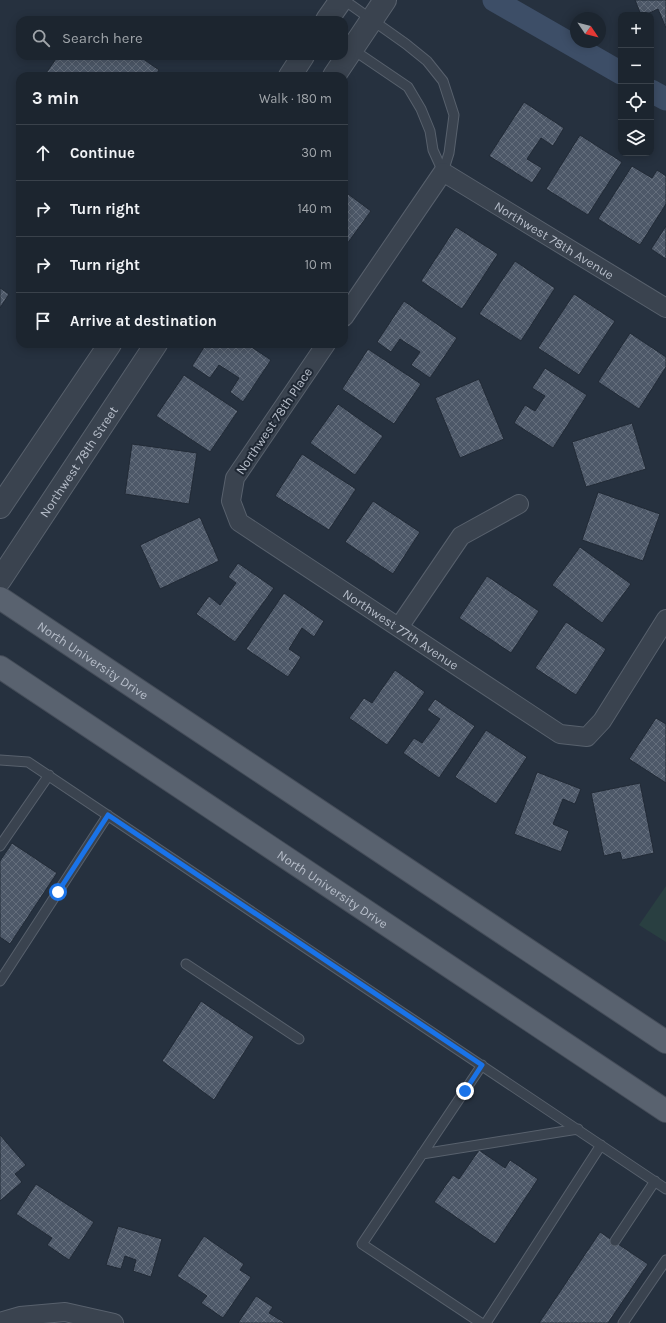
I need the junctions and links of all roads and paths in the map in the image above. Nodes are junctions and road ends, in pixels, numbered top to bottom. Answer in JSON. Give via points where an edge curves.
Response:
{"nodes":[{"id":1,"x":341,"y":0,"type":"edge"},
{"id":2,"x":344,"y":0,"type":"edge"},
{"id":3,"x":385,"y":0,"type":"edge"},
{"id":4,"x":330,"y":16,"type":"edge"},
{"id":5,"x":372,"y":19,"type":"junction"},
{"id":6,"x":348,"y":46,"type":"edge"},
{"id":7,"x":300,"y":60,"type":"edge"},
{"id":8,"x":341,"y":60,"type":"edge"},
{"id":9,"x":293,"y":72,"type":"edge"},
{"id":10,"x":336,"y":72,"type":"edge"},
{"id":11,"x":443,"y":172,"type":"junction"},
{"id":12,"x":666,"y":308,"type":"edge"},
{"id":13,"x":348,"y":311,"type":"edge"},
{"id":14,"x":107,"y":348,"type":"edge"},
{"id":15,"x":153,"y":348,"type":"edge"},
{"id":16,"x":323,"y":348,"type":"edge"},
{"id":17,"x":231,"y":501,"type":"joint"},
{"id":18,"x":519,"y":504,"type":"dead end"},
{"id":19,"x":0,"y":507,"type":"edge"},
{"id":20,"x":0,"y":580,"type":"edge"},
{"id":21,"x":0,"y":598,"type":"edge"},
{"id":22,"x":666,"y":618,"type":"edge"},
{"id":23,"x":399,"y":627,"type":"junction"},
{"id":24,"x":0,"y":667,"type":"edge"},
{"id":25,"x":0,"y":760,"type":"edge"},
{"id":26,"x":49,"y":776,"type":"junction"},
{"id":27,"x":108,"y":815,"type":"junction"},
{"id":28,"x":0,"y":846,"type":"edge"},
{"id":29,"x":186,"y":964,"type":"dead end"},
{"id":30,"x":0,"y":981,"type":"edge"},
{"id":31,"x":299,"y":1039,"type":"dead end"},
{"id":32,"x":666,"y":1042,"type":"edge"},
{"id":33,"x":482,"y":1065,"type":"junction"},
{"id":34,"x":666,"y":1111,"type":"edge"},
{"id":35,"x":578,"y":1129,"type":"junction"},
{"id":36,"x":601,"y":1145,"type":"junction"},
{"id":37,"x":422,"y":1154,"type":"junction"},
{"id":38,"x":655,"y":1181,"type":"junction"},
{"id":39,"x":666,"y":1188,"type":"edge"},
{"id":40,"x":615,"y":1241,"type":"dead end"},
{"id":41,"x":666,"y":1260,"type":"edge"},
{"id":42,"x":0,"y":1322,"type":"edge"},
{"id":43,"x":114,"y":1323,"type":"edge"},
{"id":44,"x":481,"y":1323,"type":"edge"},
{"id":45,"x":486,"y":1323,"type":"edge"},
{"id":46,"x":623,"y":1323,"type":"edge"}],
"edges":[{"from":1,"to":4,"type":"street"},
{"from":2,"to":5,"type":"lane"},
{"from":3,"to":5,"type":"street"},
{"from":5,"to":6,"type":"street"},
{"from":5,"to":11,"type":"lane","via":[[427,61],[443,81],[454,115],[449,153]]},
{"from":6,"to":11,"type":"lane","via":[[408,88],[430,131],[433,150]]},
{"from":7,"to":9,"type":"street"},
{"from":8,"to":10,"type":"street"},
{"from":11,"to":12,"type":"street","name":"Northwest 78th Avenue"},
{"from":11,"to":13,"type":"street"},
{"from":14,"to":19,"type":"street"},
{"from":15,"to":20,"type":"street","name":"Northwest 78th Street"},
{"from":16,"to":17,"type":"street","name":"Northwest 78th Place","via":[[235,478]]},
{"from":17,"to":23,"type":"street","name":"Northwest 77th Avenue","via":[[239,522]]},
{"from":18,"to":23,"type":"street","via":[[461,536]]},
{"from":21,"to":32,"type":"main road","name":"North University Drive"},
{"from":22,"to":23,"type":"street","name":"Northwest 77th Avenue","via":[[602,721],[587,737],[560,734]]},
{"from":24,"to":34,"type":"main road","name":"North University Drive"},
{"from":25,"to":26,"type":"lane","via":[[28,762]]},
{"from":26,"to":27,"type":"lane"},
{"from":26,"to":28,"type":"lane"},
{"from":27,"to":30,"type":"lane"},
{"from":27,"to":33,"type":"lane"},
{"from":29,"to":31,"type":"lane"},
{"from":33,"to":35,"type":"lane"},
{"from":33,"to":37,"type":"lane"},
{"from":35,"to":36,"type":"lane"},
{"from":35,"to":37,"type":"lane"},
{"from":36,"to":38,"type":"lane"},
{"from":36,"to":45,"type":"lane"},
{"from":37,"to":44,"type":"lane","via":[[362,1244]]},
{"from":38,"to":39,"type":"lane"},
{"from":38,"to":40,"type":"lane"},
{"from":41,"to":46,"type":"lane"},
{"from":42,"to":43,"type":"street","via":[[20,1316],[65,1312]]}]}
